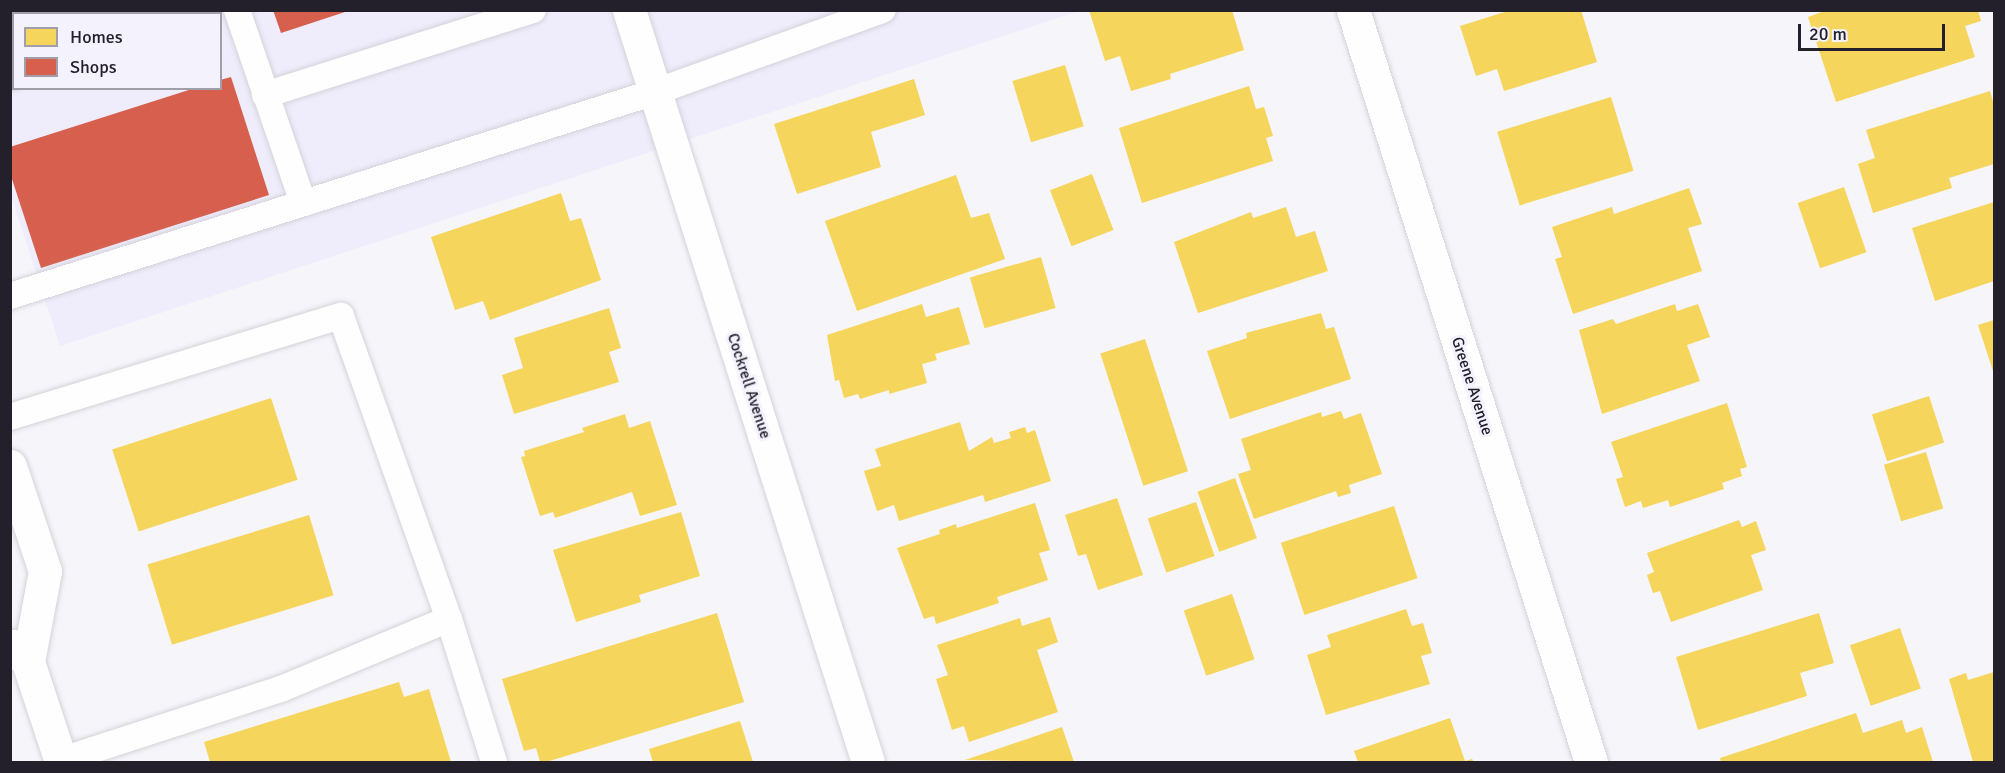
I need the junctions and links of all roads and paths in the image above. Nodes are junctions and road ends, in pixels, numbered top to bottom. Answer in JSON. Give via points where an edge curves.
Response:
{"nodes":[{"id":1,"x":237,"y":10,"type":"edge"},
{"id":2,"x":533,"y":10,"type":"edge"},
{"id":3,"x":629,"y":10,"type":"edge"},
{"id":4,"x":883,"y":10,"type":"edge"},
{"id":5,"x":1353,"y":10,"type":"edge"},
{"id":6,"x":655,"y":92,"type":"junction"},
{"id":7,"x":265,"y":95,"type":"junction"},
{"id":8,"x":303,"y":203,"type":"junction"},
{"id":9,"x":10,"y":296,"type":"edge"},
{"id":10,"x":10,"y":417,"type":"edge"},
{"id":11,"x":10,"y":466,"type":"edge"},
{"id":12,"x":449,"y":619,"type":"junction"},
{"id":13,"x":19,"y":651,"type":"edge"},
{"id":14,"x":60,"y":762,"type":"edge"},
{"id":15,"x":494,"y":762,"type":"edge"},
{"id":16,"x":868,"y":762,"type":"edge"},
{"id":17,"x":1591,"y":762,"type":"edge"}],
"edges":[{"from":1,"to":7,"type":"lane"},
{"from":2,"to":7,"type":"lane"},
{"from":3,"to":6,"type":"street","name":"Cockrell Avenue"},
{"from":4,"to":6,"type":"lane"},
{"from":5,"to":17,"type":"street","name":"Greene Avenue"},
{"from":6,"to":8,"type":"lane"},
{"from":6,"to":16,"type":"street","name":"Cockrell Avenue"},
{"from":7,"to":8,"type":"lane"},
{"from":8,"to":9,"type":"lane"},
{"from":10,"to":12,"type":"lane","via":[[341,316]]},
{"from":11,"to":13,"type":"street","via":[[45,571]]},
{"from":12,"to":14,"type":"lane","via":[[281,689]]},
{"from":12,"to":15,"type":"lane"},
{"from":13,"to":14,"type":"street"}]}
